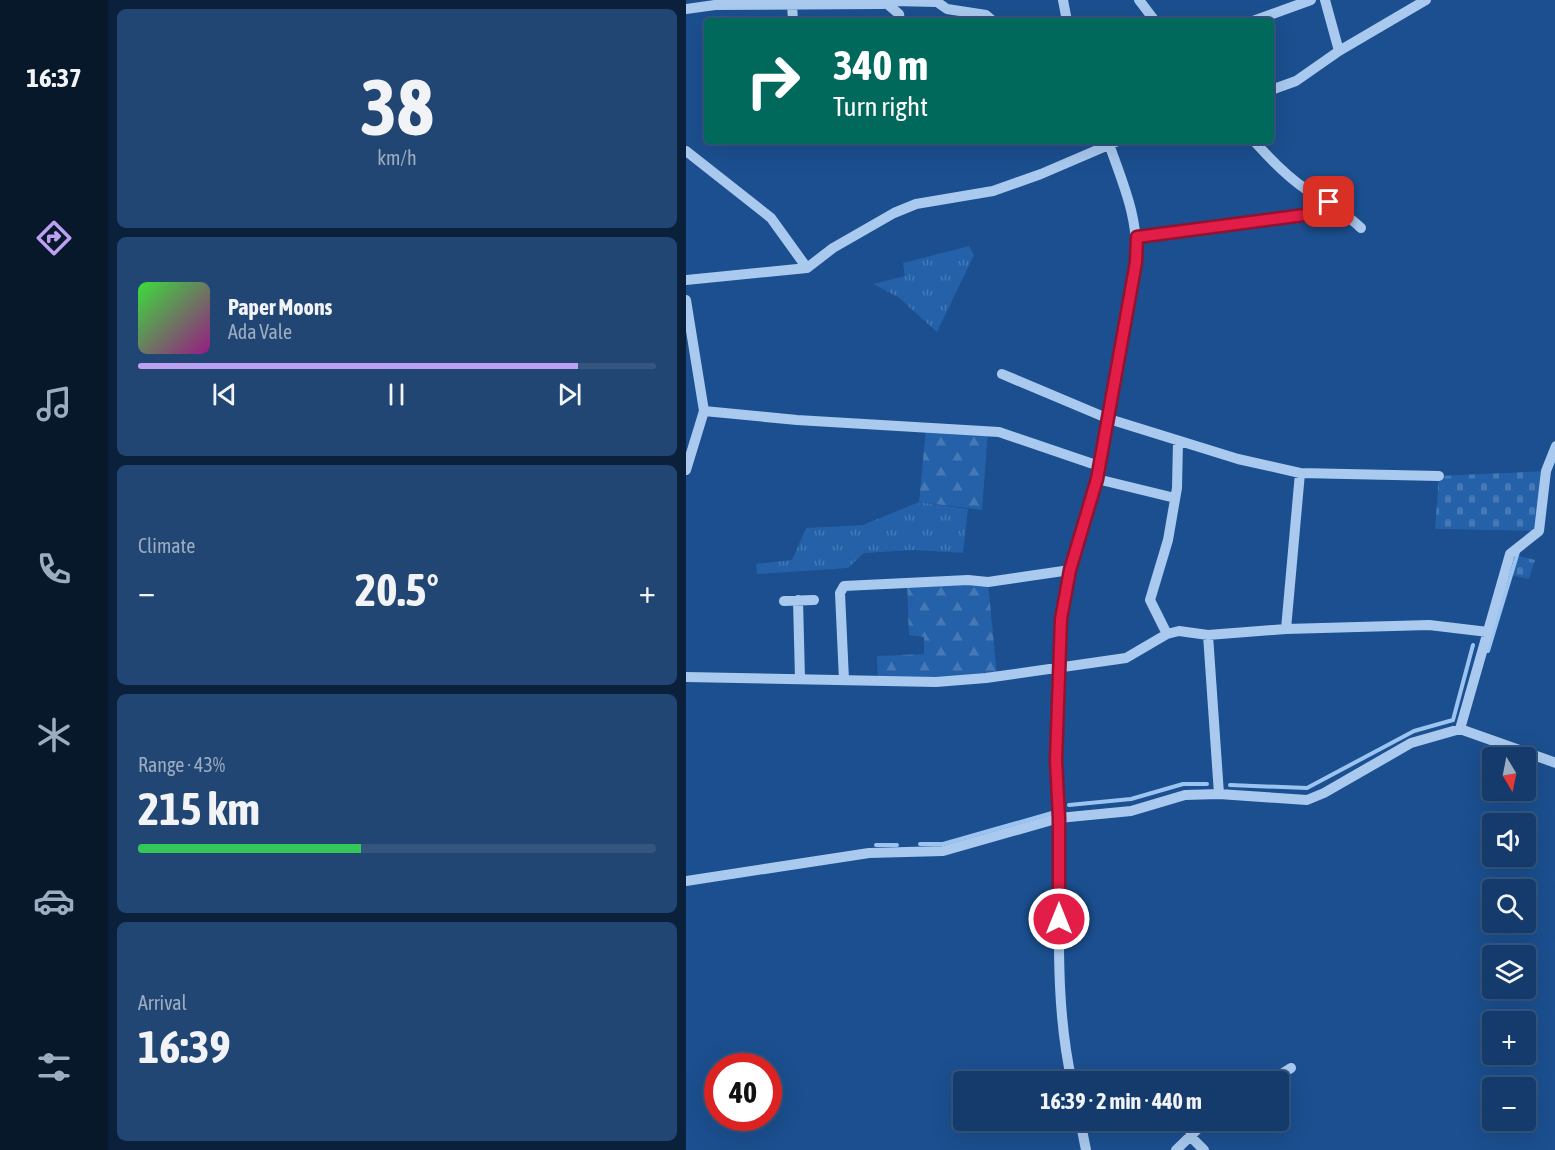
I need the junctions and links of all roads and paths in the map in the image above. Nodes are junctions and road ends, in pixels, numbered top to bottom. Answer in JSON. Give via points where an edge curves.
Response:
{"nodes":[{"id":1,"x":1062,"y":0,"type":"edge"},
{"id":2,"x":1139,"y":0,"type":"edge"},
{"id":3,"x":1311,"y":0,"type":"edge"},
{"id":4,"x":1325,"y":0,"type":"edge"},
{"id":5,"x":1427,"y":0,"type":"edge"},
{"id":6,"x":891,"y":2,"type":"edge"},
{"id":7,"x":792,"y":4,"type":"junction"},
{"id":8,"x":686,"y":9,"type":"edge"},
{"id":9,"x":793,"y":18,"type":"edge"},
{"id":10,"x":899,"y":18,"type":"edge"},
{"id":11,"x":990,"y":18,"type":"edge"},
{"id":12,"x":1066,"y":18,"type":"edge"},
{"id":13,"x":1153,"y":18,"type":"edge"},
{"id":14,"x":1261,"y":18,"type":"edge"},
{"id":15,"x":1339,"y":51,"type":"junction"},
{"id":16,"x":1274,"y":89,"type":"edge"},
{"id":17,"x":1108,"y":144,"type":"edge"},
{"id":18,"x":1113,"y":144,"type":"edge"},
{"id":19,"x":1257,"y":144,"type":"edge"},
{"id":20,"x":686,"y":151,"type":"edge"},
{"id":21,"x":1329,"y":202,"type":"junction"},
{"id":22,"x":1361,"y":228,"type":"dead end"},
{"id":23,"x":1137,"y":237,"type":"junction"},
{"id":24,"x":807,"y":268,"type":"junction"},
{"id":25,"x":686,"y":280,"type":"edge"},
{"id":26,"x":686,"y":300,"type":"edge"},
{"id":27,"x":1002,"y":374,"type":"dead end"},
{"id":28,"x":704,"y":411,"type":"junction"},
{"id":29,"x":1109,"y":419,"type":"junction"},
{"id":30,"x":1178,"y":441,"type":"junction"},
{"id":31,"x":1556,"y":446,"type":"edge"},
{"id":32,"x":1099,"y":466,"type":"junction"},
{"id":33,"x":686,"y":470,"type":"edge"},
{"id":34,"x":1300,"y":473,"type":"junction"},
{"id":35,"x":1439,"y":476,"type":"dead end"},
{"id":36,"x":1097,"y":479,"type":"junction"},
{"id":37,"x":1175,"y":498,"type":"junction"},
{"id":38,"x":1070,"y":570,"type":"junction"},
{"id":39,"x":798,"y":600,"type":"junction"},
{"id":40,"x":814,"y":600,"type":"dead end"},
{"id":41,"x":784,"y":601,"type":"dead end"},
{"id":42,"x":1286,"y":629,"type":"junction"},
{"id":43,"x":1488,"y":632,"type":"junction"},
{"id":44,"x":1167,"y":634,"type":"junction"},
{"id":45,"x":1208,"y":635,"type":"junction"},
{"id":46,"x":1058,"y":667,"type":"junction"},
{"id":47,"x":686,"y":677,"type":"edge"},
{"id":48,"x":800,"y":679,"type":"junction"},
{"id":49,"x":844,"y":680,"type":"junction"},
{"id":50,"x":1460,"y":729,"type":"junction"},
{"id":51,"x":1556,"y":763,"type":"edge"},
{"id":52,"x":1219,"y":794,"type":"junction"},
{"id":53,"x":1059,"y":818,"type":"junction"},
{"id":54,"x":686,"y":881,"type":"edge"},
{"id":55,"x":1291,"y":1068,"type":"dead end"},
{"id":56,"x":1071,"y":1071,"type":"edge"},
{"id":57,"x":1286,"y":1071,"type":"edge"},
{"id":58,"x":1082,"y":1131,"type":"edge"},
{"id":59,"x":1195,"y":1131,"type":"edge"},
{"id":60,"x":1190,"y":1136,"type":"junction"},
{"id":61,"x":1086,"y":1150,"type":"edge"},
{"id":62,"x":1176,"y":1150,"type":"edge"},
{"id":63,"x":1204,"y":1150,"type":"edge"}],
"edges":[{"from":1,"to":12,"type":"street"},
{"from":2,"to":13,"type":"street"},
{"from":3,"to":14,"type":"street"},
{"from":4,"to":15,"type":"street"},
{"from":5,"to":15,"type":"street"},
{"from":6,"to":7,"type":"street"},
{"from":6,"to":10,"type":"street"},
{"from":6,"to":11,"type":"street","via":[[937,2],[947,9]]},
{"from":7,"to":8,"type":"street"},
{"from":7,"to":9,"type":"street"},
{"from":15,"to":16,"type":"street","via":[[1296,81]]},
{"from":17,"to":24,"type":"street","via":[[1041,174],[993,190],[916,204],[894,213],[833,248]]},
{"from":18,"to":23,"type":"street"},
{"from":19,"to":21,"type":"street","via":[[1290,176]]},
{"from":20,"to":24,"type":"street","via":[[771,218]]},
{"from":21,"to":22,"type":"street"},
{"from":21,"to":23,"type":"street","via":[[1312,214]]},
{"from":23,"to":29,"type":"street"},
{"from":24,"to":25,"type":"street"},
{"from":26,"to":28,"type":"street"},
{"from":27,"to":29,"type":"street"},
{"from":28,"to":32,"type":"street","via":[[999,432]]},
{"from":28,"to":33,"type":"street"},
{"from":29,"to":30,"type":"street"},
{"from":29,"to":32,"type":"street"},
{"from":30,"to":34,"type":"street"},
{"from":30,"to":37,"type":"street"},
{"from":31,"to":43,"type":"street","via":[[1546,471],[1539,531],[1510,554]]},
{"from":32,"to":36,"type":"street"},
{"from":34,"to":35,"type":"street"},
{"from":34,"to":42,"type":"street"},
{"from":36,"to":37,"type":"street"},
{"from":36,"to":38,"type":"street"},
{"from":37,"to":44,"type":"street","via":[[1164,556],[1154,577],[1150,600]]},
{"from":38,"to":46,"type":"street"},
{"from":38,"to":49,"type":"street","via":[[988,582],[844,586],[840,593]]},
{"from":39,"to":40,"type":"street"},
{"from":39,"to":41,"type":"street"},
{"from":39,"to":48,"type":"street"},
{"from":42,"to":43,"type":"street","via":[[1429,625]]},
{"from":42,"to":45,"type":"street"},
{"from":43,"to":50,"type":"street"},
{"from":44,"to":45,"type":"street","via":[[1179,631]]},
{"from":44,"to":46,"type":"street","via":[[1126,658]]},
{"from":45,"to":52,"type":"street"},
{"from":46,"to":49,"type":"street","via":[[936,682]]},
{"from":46,"to":53,"type":"street"},
{"from":47,"to":48,"type":"street"},
{"from":48,"to":49,"type":"street"},
{"from":50,"to":51,"type":"street"},
{"from":50,"to":52,"type":"street","via":[[1411,743],[1307,800]]},
{"from":52,"to":53,"type":"street","via":[[1185,795],[1131,811]]},
{"from":53,"to":54,"type":"street","via":[[943,851],[869,854]]},
{"from":53,"to":56,"type":"street","via":[[1063,1006]]},
{"from":55,"to":57,"type":"street"},
{"from":58,"to":61,"type":"street"},
{"from":59,"to":60,"type":"street"},
{"from":60,"to":62,"type":"street"},
{"from":60,"to":63,"type":"street"}]}
